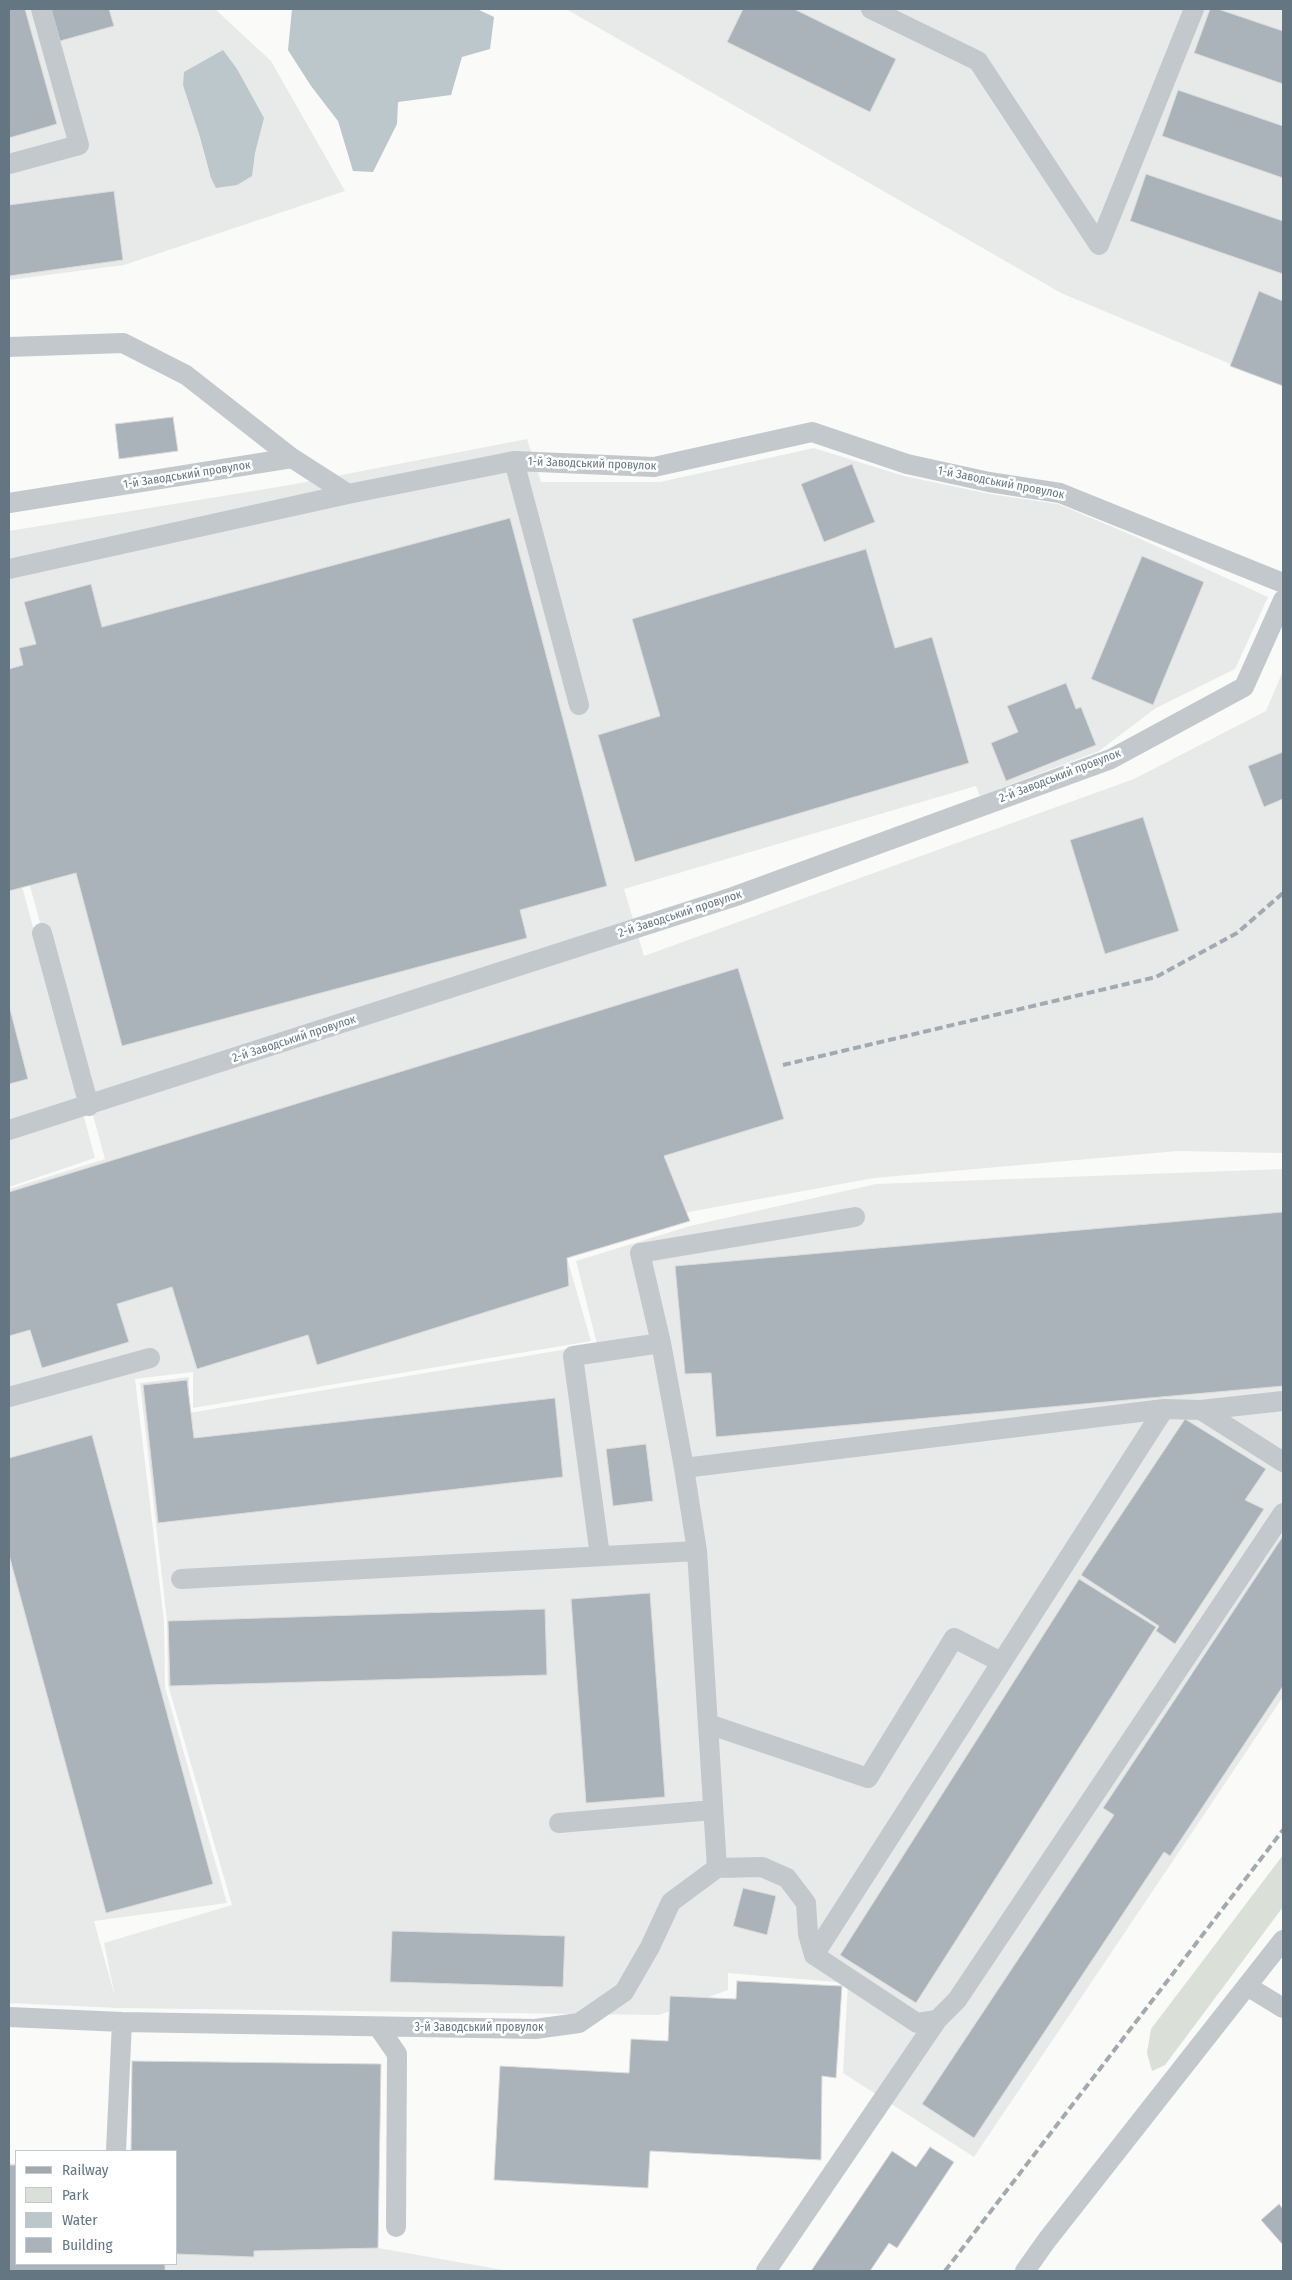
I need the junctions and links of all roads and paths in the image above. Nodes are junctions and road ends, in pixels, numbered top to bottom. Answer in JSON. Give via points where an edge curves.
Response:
{"nodes":[{"id":1,"x":41,"y":9,"type":"edge"},
{"id":2,"x":871,"y":9,"type":"edge"},
{"id":3,"x":1194,"y":9,"type":"edge"},
{"id":4,"x":9,"y":164,"type":"edge"},
{"id":5,"x":9,"y":347,"type":"edge"},
{"id":6,"x":292,"y":458,"type":"junction"},
{"id":7,"x":514,"y":461,"type":"junction"},
{"id":8,"x":348,"y":494,"type":"junction"},
{"id":9,"x":9,"y":503,"type":"edge"},
{"id":10,"x":9,"y":569,"type":"edge"},
{"id":11,"x":1283,"y":583,"type":"edge"},
{"id":12,"x":1283,"y":600,"type":"edge"},
{"id":13,"x":579,"y":705,"type":"dead end"},
{"id":14,"x":42,"y":933,"type":"dead end"},
{"id":15,"x":89,"y":1106,"type":"junction"},
{"id":16,"x":9,"y":1130,"type":"edge"},
{"id":17,"x":855,"y":1217,"type":"dead end"},
{"id":18,"x":661,"y":1343,"type":"junction"},
{"id":19,"x":150,"y":1358,"type":"dead end"},
{"id":20,"x":9,"y":1397,"type":"edge"},
{"id":21,"x":1283,"y":1401,"type":"edge"},
{"id":22,"x":1164,"y":1410,"type":"junction"},
{"id":23,"x":1201,"y":1410,"type":"junction"},
{"id":24,"x":1283,"y":1462,"type":"edge"},
{"id":25,"x":684,"y":1468,"type":"junction"},
{"id":26,"x":1283,"y":1513,"type":"edge"},
{"id":27,"x":697,"y":1551,"type":"junction"},
{"id":28,"x":600,"y":1556,"type":"junction"},
{"id":29,"x":182,"y":1579,"type":"dead end"},
{"id":30,"x":1001,"y":1662,"type":"junction"},
{"id":31,"x":708,"y":1724,"type":"junction"},
{"id":32,"x":713,"y":1810,"type":"junction"},
{"id":33,"x":559,"y":1823,"type":"dead end"},
{"id":34,"x":717,"y":1868,"type":"junction"},
{"id":35,"x":1283,"y":1940,"type":"edge"},
{"id":36,"x":814,"y":1954,"type":"junction"},
{"id":37,"x":1247,"y":1986,"type":"junction"},
{"id":38,"x":1283,"y":2008,"type":"edge"},
{"id":39,"x":9,"y":2018,"type":"edge"},
{"id":40,"x":937,"y":2020,"type":"junction"},
{"id":41,"x":122,"y":2022,"type":"junction"},
{"id":42,"x":379,"y":2028,"type":"junction"},
{"id":43,"x":116,"y":2150,"type":"edge"},
{"id":44,"x":396,"y":2227,"type":"dead end"},
{"id":45,"x":766,"y":2271,"type":"edge"},
{"id":46,"x":1025,"y":2271,"type":"edge"}],
"edges":[{"from":1,"to":4,"type":"lane","via":[[79,145]]},
{"from":2,"to":3,"type":"lane","via":[[978,61],[1098,245]]},
{"from":5,"to":6,"type":"lane","via":[[123,343],[186,375]]},
{"from":6,"to":8,"type":"lane"},
{"from":6,"to":9,"type":"lane","name":"1-й Заводський провулок"},
{"from":7,"to":8,"type":"lane","name":"1-й Заводський провулок"},
{"from":7,"to":11,"type":"lane","name":"1-й Заводський провулок","via":[[654,467],[812,432],[907,464],[1060,493]]},
{"from":7,"to":13,"type":"lane"},
{"from":8,"to":10,"type":"lane","name":"1-й Заводський провулок"},
{"from":12,"to":15,"type":"lane","name":"2-й Заводський провулок","via":[[1244,687],[1111,759],[733,897]]},
{"from":14,"to":15,"type":"lane"},
{"from":15,"to":16,"type":"lane","name":"2-й Заводський провулок"},
{"from":17,"to":18,"type":"lane","via":[[640,1253]]},
{"from":18,"to":25,"type":"lane"},
{"from":18,"to":28,"type":"lane","via":[[573,1356]]},
{"from":19,"to":20,"type":"lane"},
{"from":21,"to":23,"type":"lane"},
{"from":22,"to":23,"type":"lane"},
{"from":22,"to":25,"type":"lane"},
{"from":22,"to":30,"type":"lane"},
{"from":23,"to":24,"type":"lane"},
{"from":25,"to":27,"type":"lane"},
{"from":26,"to":40,"type":"lane","via":[[956,2000]]},
{"from":27,"to":28,"type":"lane"},
{"from":27,"to":31,"type":"lane"},
{"from":28,"to":29,"type":"lane"},
{"from":30,"to":31,"type":"lane","via":[[954,1638],[868,1778]]},
{"from":30,"to":36,"type":"lane"},
{"from":31,"to":32,"type":"lane"},
{"from":32,"to":33,"type":"lane"},
{"from":32,"to":34,"type":"lane"},
{"from":34,"to":36,"type":"lane","via":[[762,1867],[787,1878],[806,1903],[808,1934]]},
{"from":34,"to":42,"type":"lane","name":"3-й Заводський провулок","via":[[671,1902],[624,1992],[579,2023],[535,2029]]},
{"from":35,"to":37,"type":"lane"},
{"from":36,"to":40,"type":"lane","via":[[917,2023]]},
{"from":37,"to":38,"type":"lane"},
{"from":37,"to":46,"type":"lane"},
{"from":39,"to":41,"type":"lane","name":"3-й Заводський провулок"},
{"from":40,"to":45,"type":"lane"},
{"from":41,"to":42,"type":"lane","name":"3-й Заводський провулок"},
{"from":41,"to":43,"type":"lane"},
{"from":42,"to":44,"type":"lane","via":[[397,2054]]}]}
